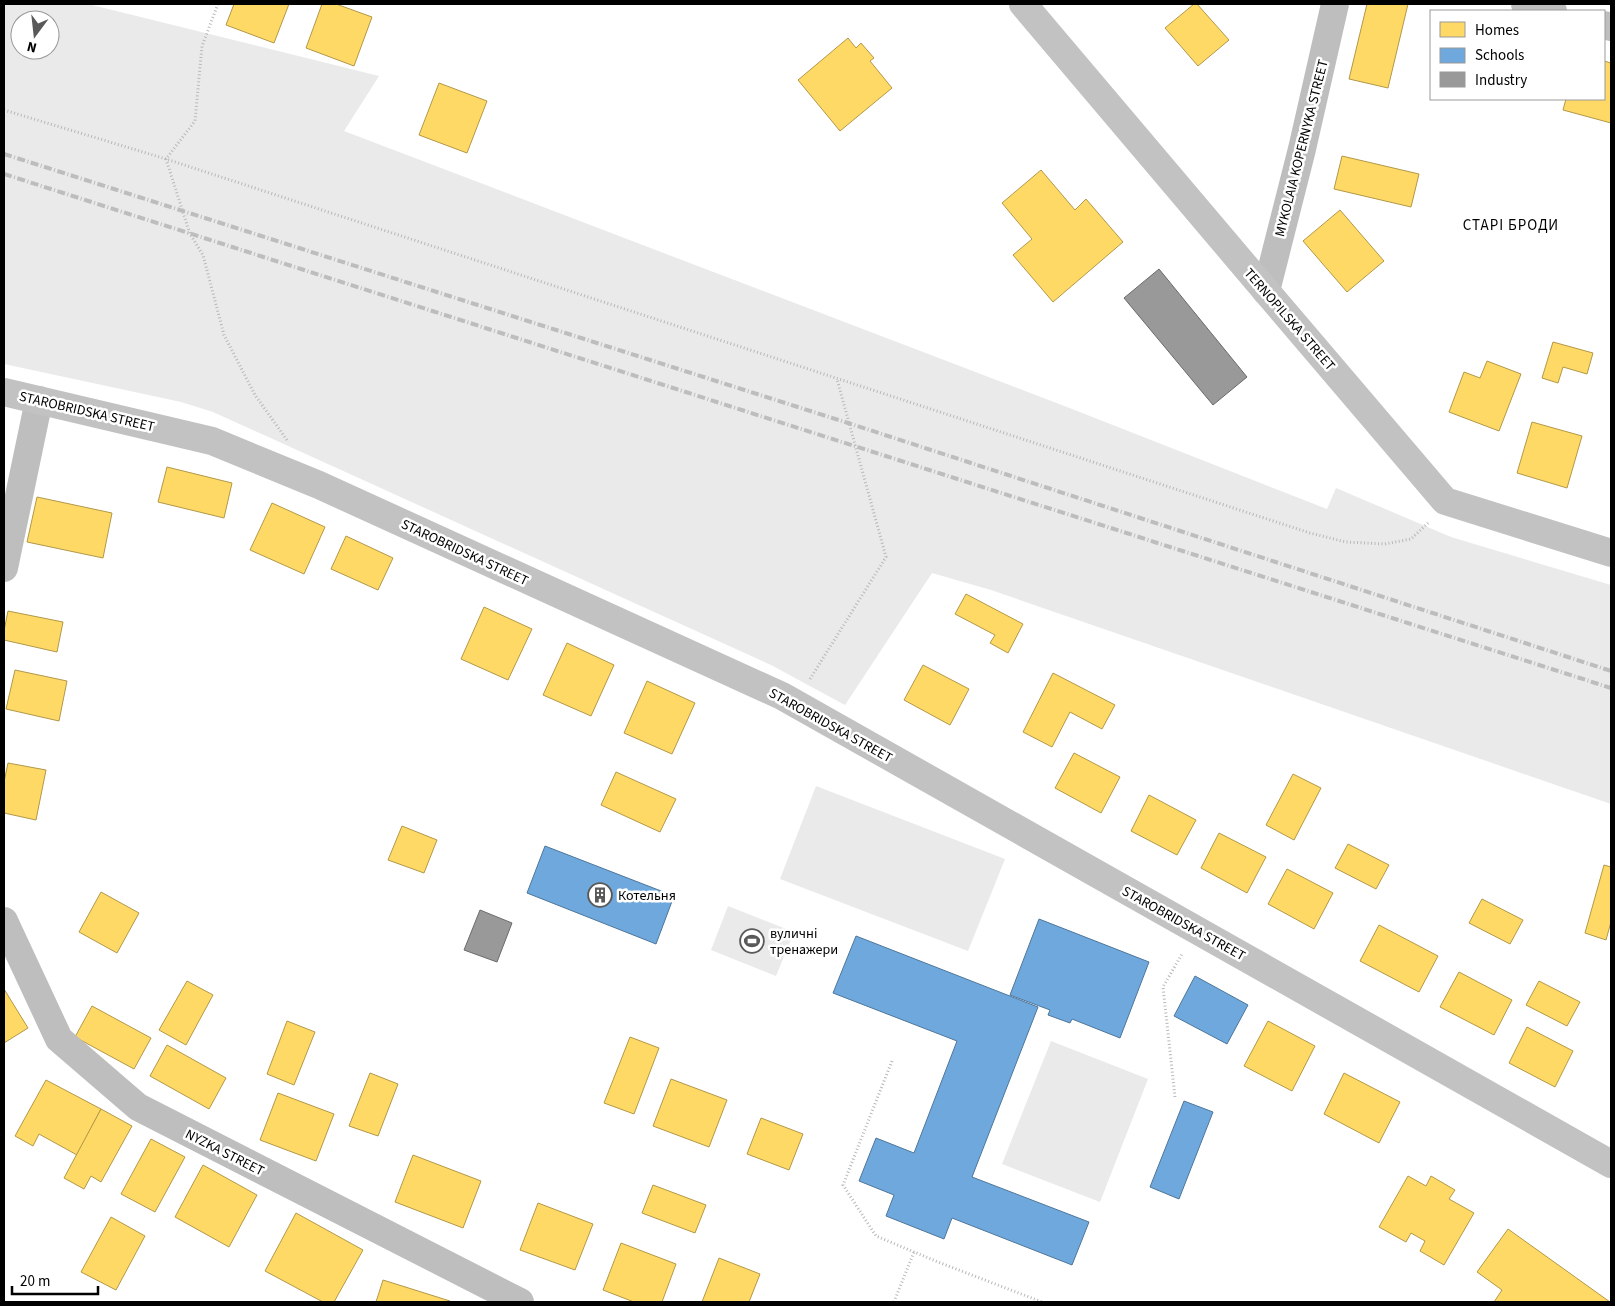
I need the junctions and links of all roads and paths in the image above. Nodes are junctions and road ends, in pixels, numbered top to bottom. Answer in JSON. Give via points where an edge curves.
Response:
{"nodes":[{"id":1,"x":218,"y":4,"type":"edge"},
{"id":2,"x":1023,"y":4,"type":"edge"},
{"id":3,"x":1335,"y":4,"type":"edge"},
{"id":4,"x":1525,"y":4,"type":"edge"},
{"id":5,"x":1550,"y":10,"type":"edge"},
{"id":6,"x":4,"y":110,"type":"edge"},
{"id":7,"x":166,"y":160,"type":"junction"},
{"id":8,"x":1266,"y":292,"type":"junction"},
{"id":9,"x":837,"y":378,"type":"junction"},
{"id":10,"x":4,"y":392,"type":"edge"},
{"id":11,"x":40,"y":400,"type":"junction"},
{"id":12,"x":290,"y":444,"type":"dead end"},
{"id":13,"x":1445,"y":501,"type":"junction"},
{"id":14,"x":1611,"y":553,"type":"edge"},
{"id":15,"x":4,"y":568,"type":"edge"},
{"id":16,"x":782,"y":696,"type":"junction"},
{"id":17,"x":4,"y":921,"type":"edge"},
{"id":18,"x":1183,"y":951,"type":"dead end"},
{"id":19,"x":892,"y":1061,"type":"dead end"},
{"id":20,"x":1175,"y":1097,"type":"dead end"},
{"id":21,"x":1611,"y":1164,"type":"edge"},
{"id":22,"x":914,"y":1252,"type":"junction"},
{"id":23,"x":478,"y":1292,"type":"edge"},
{"id":24,"x":520,"y":1302,"type":"edge"},
{"id":25,"x":894,"y":1302,"type":"edge"},
{"id":26,"x":1042,"y":1302,"type":"edge"}],
"edges":[{"from":1,"to":7,"type":"path","via":[[202,46],[195,121]]},
{"from":2,"to":8,"type":"street","name":"TERNOPILSKA STREET"},
{"from":3,"to":8,"type":"street","name":"MYKOLAIA KOPERNYKA STREET"},
{"from":4,"to":5,"type":"street"},
{"from":6,"to":7,"type":"path"},
{"from":7,"to":9,"type":"path"},
{"from":7,"to":12,"type":"path","via":[[190,234],[203,255],[224,335],[255,395]]},
{"from":8,"to":13,"type":"street","name":"TERNOPILSKA STREET"},
{"from":9,"to":13,"type":"path","via":[[1300,530],[1346,542],[1384,544],[1411,539]]},
{"from":9,"to":16,"type":"path","via":[[886,557],[807,684]]},
{"from":10,"to":11,"type":"street","name":"STAROBRIDSKA STREET"},
{"from":11,"to":15,"type":"street"},
{"from":11,"to":16,"type":"street","name":"STAROBRIDSKA STREET","via":[[212,441],[319,485]]},
{"from":13,"to":14,"type":"street"},
{"from":16,"to":21,"type":"street","name":"STAROBRIDSKA STREET"},
{"from":17,"to":23,"type":"street","name":"NYZKA STREET","via":[[60,1039],[138,1107]]},
{"from":18,"to":20,"type":"path","via":[[1163,987]]},
{"from":19,"to":22,"type":"path","via":[[843,1185],[876,1236]]},
{"from":22,"to":25,"type":"path"},
{"from":22,"to":26,"type":"path"},
{"from":23,"to":24,"type":"street","name":"NYZKA STREET"}]}
